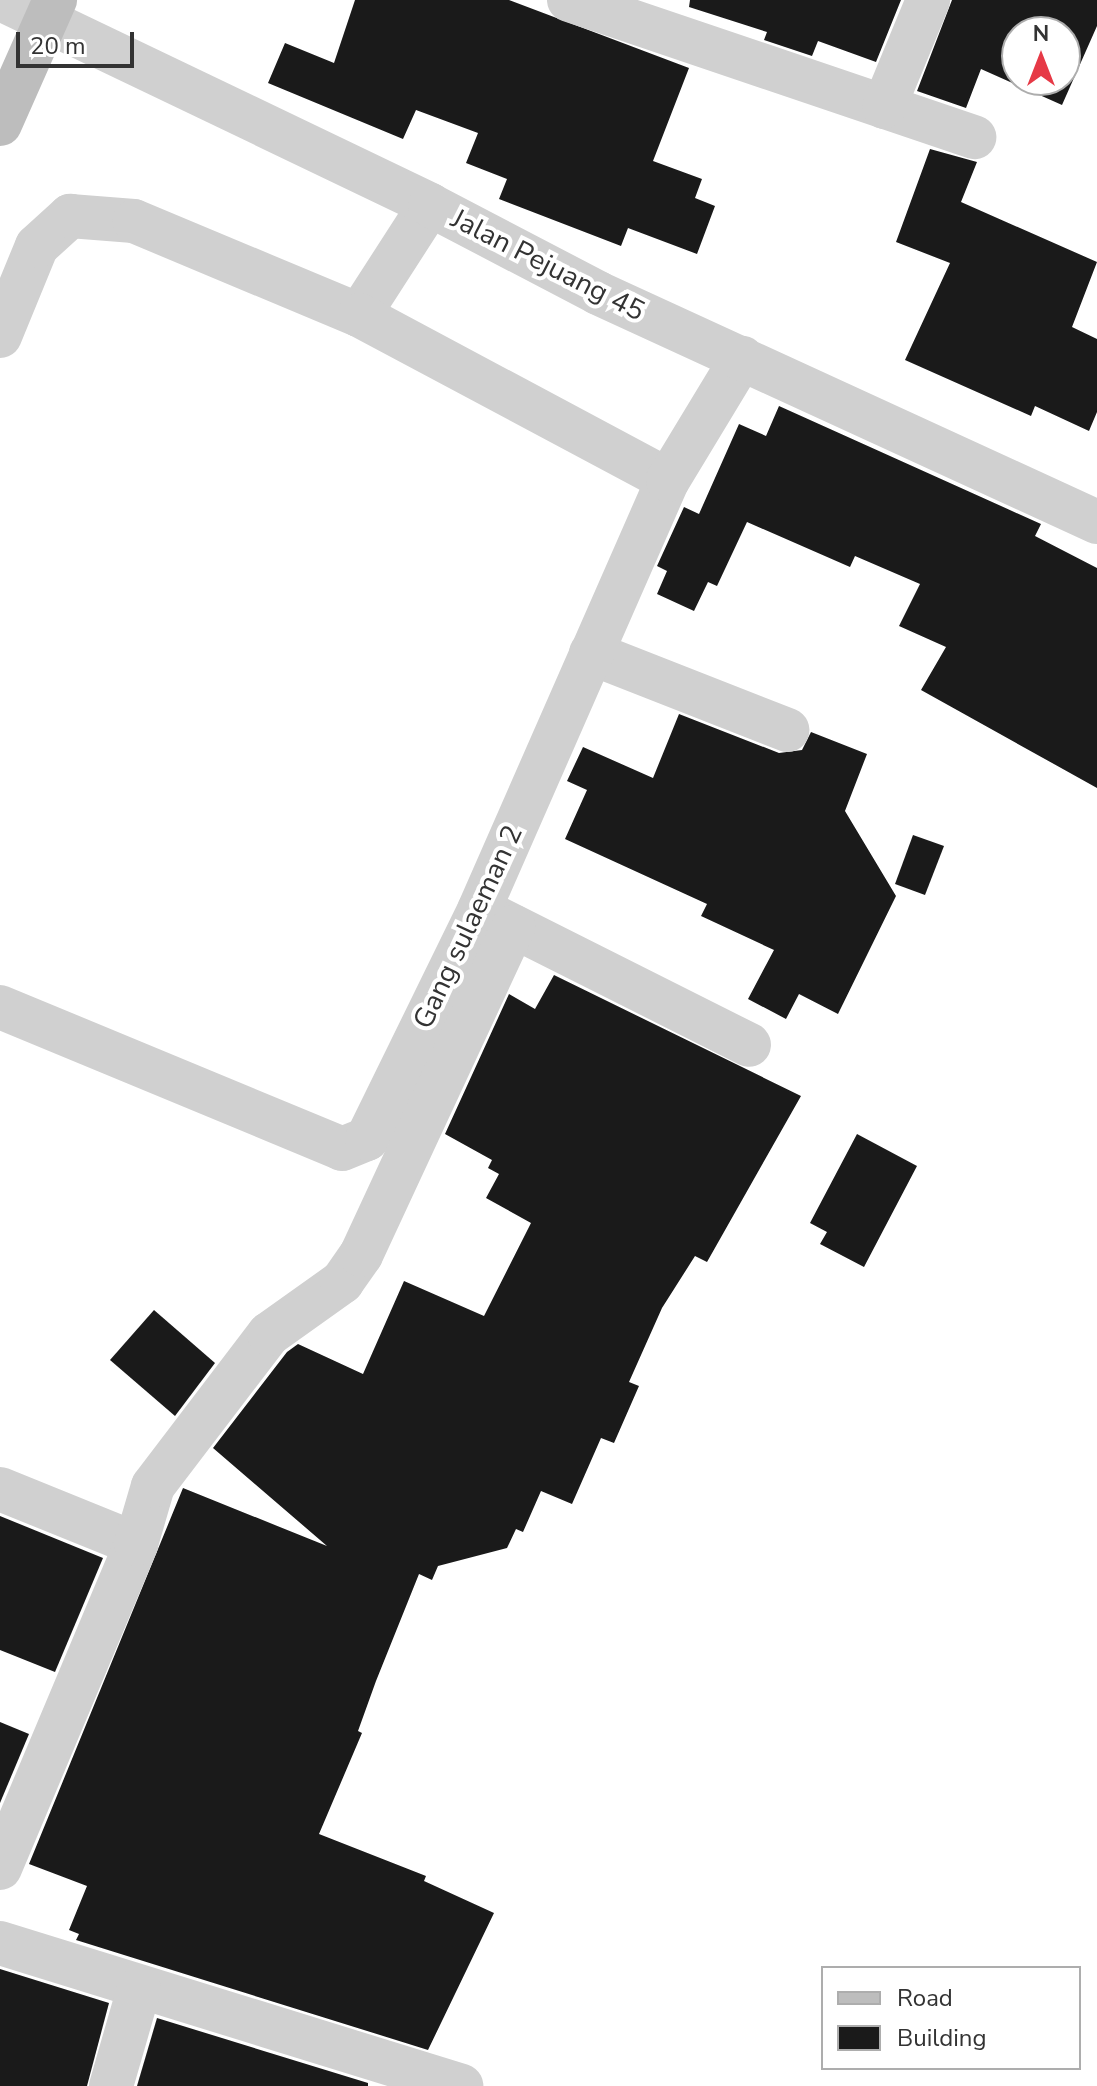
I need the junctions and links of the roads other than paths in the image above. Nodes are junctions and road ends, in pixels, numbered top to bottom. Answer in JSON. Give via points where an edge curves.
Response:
{"nodes":[{"id":1,"x":3,"y":0,"type":"edge"},
{"id":2,"x":569,"y":0,"type":"edge"},
{"id":3,"x":928,"y":0,"type":"edge"},
{"id":4,"x":50,"y":10,"type":"edge"},
{"id":5,"x":884,"y":107,"type":"junction"},
{"id":6,"x":0,"y":124,"type":"edge"},
{"id":7,"x":974,"y":137,"type":"dead end"},
{"id":8,"x":430,"y":205,"type":"junction"},
{"id":9,"x":359,"y":315,"type":"junction"},
{"id":10,"x":0,"y":336,"type":"edge"},
{"id":11,"x":742,"y":358,"type":"junction"},
{"id":12,"x":668,"y":480,"type":"junction"},
{"id":13,"x":1097,"y":522,"type":"edge"},
{"id":14,"x":591,"y":653,"type":"junction"},
{"id":15,"x":787,"y":730,"type":"dead end"},
{"id":16,"x":496,"y":918,"type":"junction"},
{"id":17,"x":0,"y":1007,"type":"edge"},
{"id":18,"x":749,"y":1045,"type":"dead end"},
{"id":19,"x":0,"y":1489,"type":"edge"},
{"id":20,"x":136,"y":1544,"type":"junction"},
{"id":21,"x":0,"y":1868,"type":"edge"},
{"id":22,"x":0,"y":1943,"type":"edge"},
{"id":23,"x":139,"y":1989,"type":"junction"},
{"id":24,"x":111,"y":2086,"type":"edge"},
{"id":25,"x":461,"y":2086,"type":"edge"}],
"edges":[{"from":1,"to":4,"type":"street","name":"Jalan Pejuang 45"},
{"from":2,"to":5,"type":"street"},
{"from":3,"to":5,"type":"street"},
{"from":4,"to":6,"type":"main road"},
{"from":4,"to":8,"type":"street","name":"Jalan Pejuang 45"},
{"from":5,"to":7,"type":"street"},
{"from":8,"to":9,"type":"street"},
{"from":8,"to":11,"type":"street","name":"Jalan Pejuang 45","via":[[598,293]]},
{"from":9,"to":10,"type":"street","via":[[134,221],[90,214],[70,216],[37,246]]},
{"from":9,"to":12,"type":"street"},
{"from":11,"to":12,"type":"street","name":"Gang sulaeman 2"},
{"from":11,"to":13,"type":"street","name":"Jalan Pejuang 45"},
{"from":12,"to":14,"type":"street","name":"Gang sulaeman 2"},
{"from":14,"to":15,"type":"street"},
{"from":14,"to":16,"type":"street","name":"Gang sulaeman 2"},
{"from":16,"to":17,"type":"street","name":"Gang sulaeman 2","via":[[367,1139],[356,1147],[342,1149]]},
{"from":16,"to":18,"type":"street"},
{"from":16,"to":20,"type":"street","via":[[361,1255],[342,1282],[269,1334],[181,1444],[153,1486]]},
{"from":19,"to":20,"type":"street"},
{"from":20,"to":21,"type":"street"},
{"from":22,"to":23,"type":"street"},
{"from":23,"to":24,"type":"street"},
{"from":23,"to":25,"type":"street"}]}
